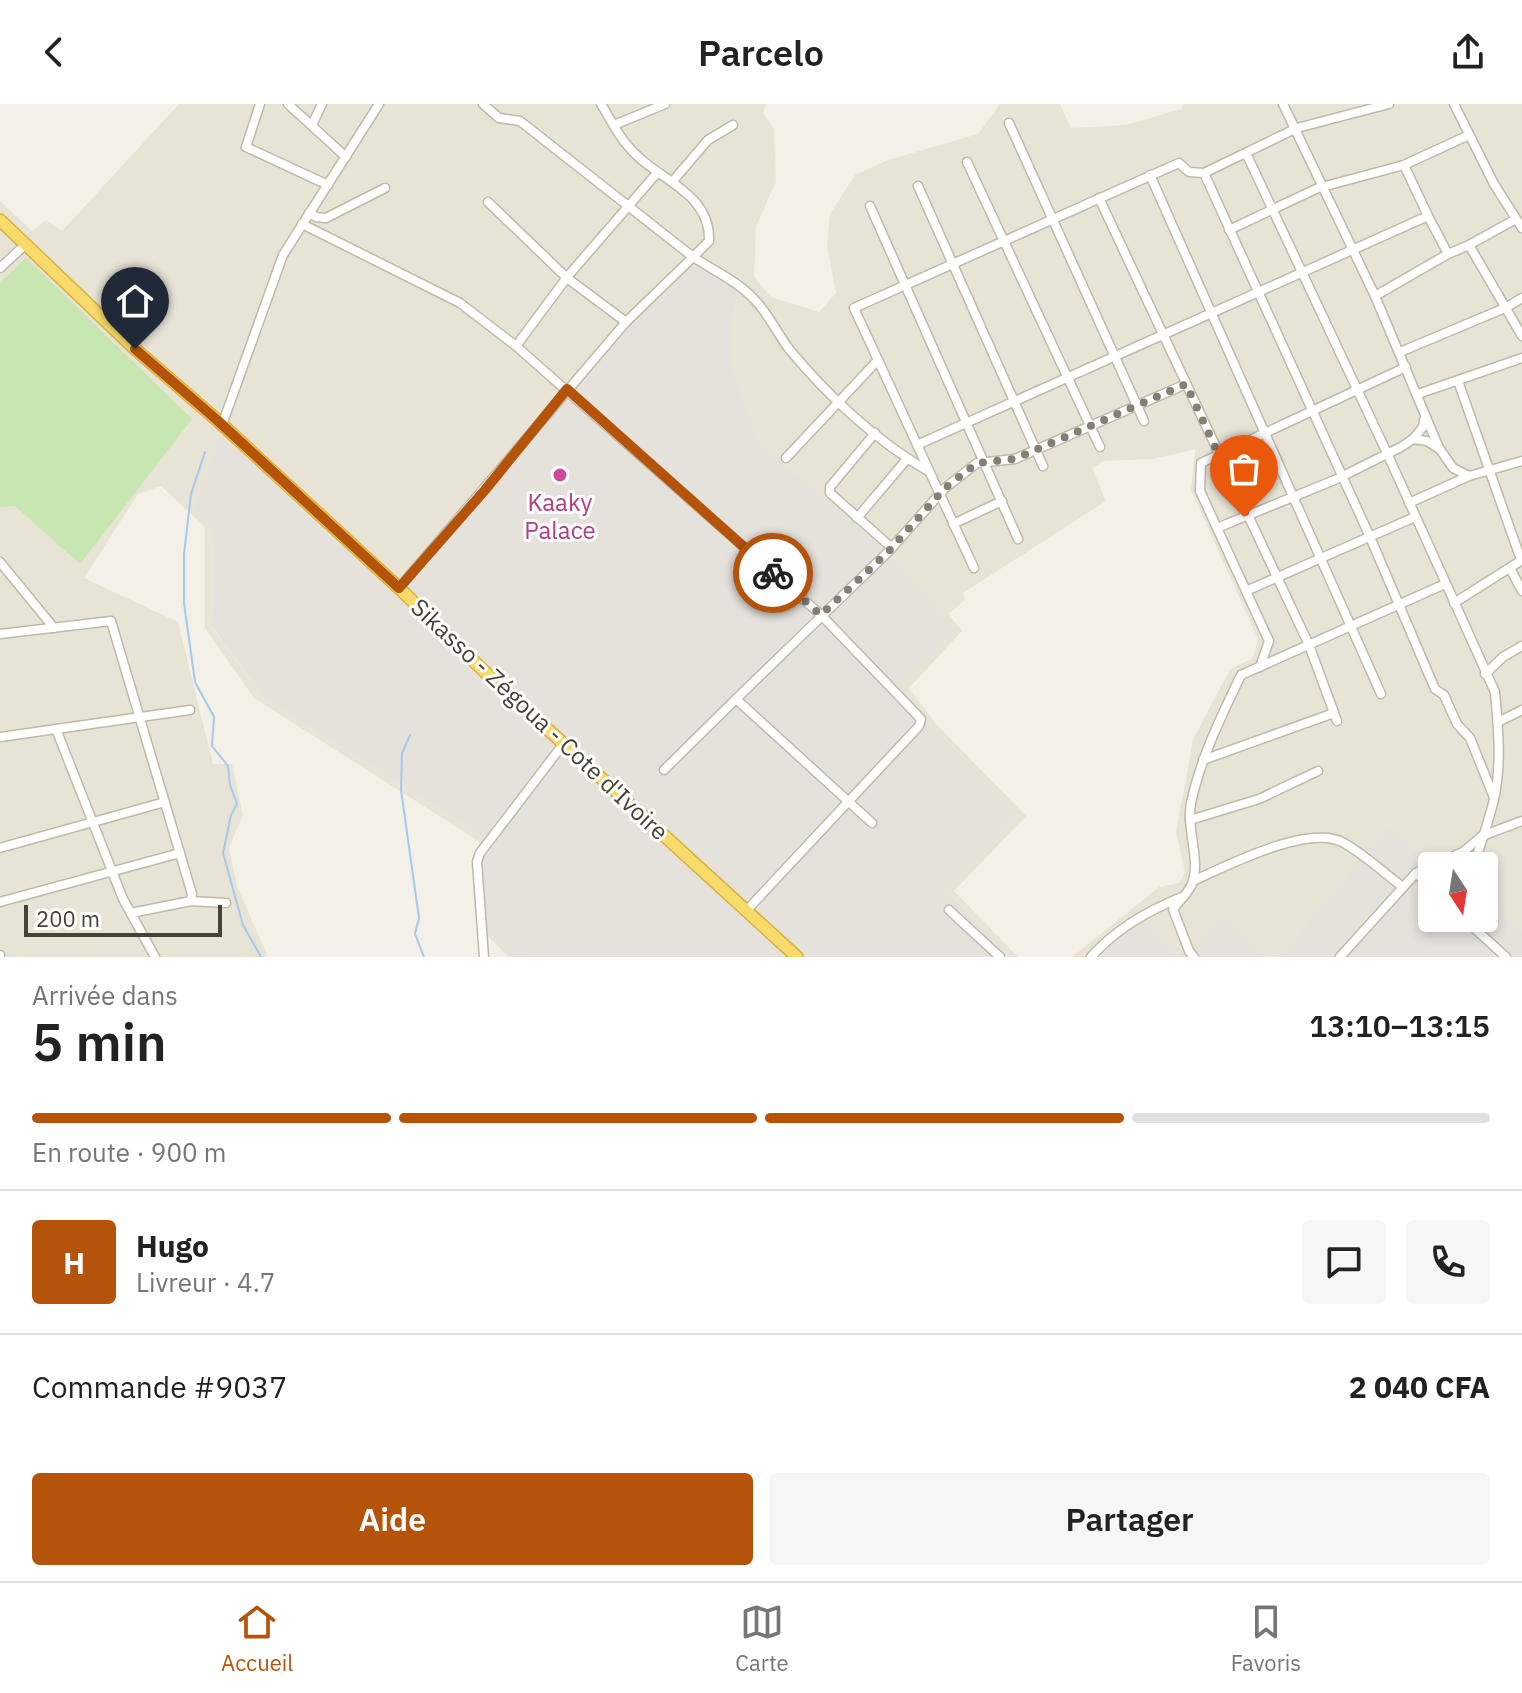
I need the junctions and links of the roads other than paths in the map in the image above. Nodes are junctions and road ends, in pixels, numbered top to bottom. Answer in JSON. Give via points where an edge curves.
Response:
{"nodes":[{"id":1,"x":260,"y":104,"type":"edge"},
{"id":2,"x":288,"y":104,"type":"edge"},
{"id":3,"x":322,"y":104,"type":"edge"},
{"id":4,"x":379,"y":104,"type":"edge"},
{"id":5,"x":483,"y":104,"type":"edge"},
{"id":6,"x":601,"y":104,"type":"edge"},
{"id":7,"x":665,"y":104,"type":"edge"},
{"id":8,"x":1283,"y":104,"type":"edge"},
{"id":9,"x":1389,"y":104,"type":"edge"},
{"id":10,"x":1454,"y":104,"type":"edge"},
{"id":11,"x":1009,"y":123,"type":"dead end"},
{"id":12,"x":312,"y":125,"type":"junction"},
{"id":13,"x":614,"y":125,"type":"junction"},
{"id":14,"x":733,"y":125,"type":"dead end"},
{"id":15,"x":1295,"y":129,"type":"junction"},
{"id":16,"x":1469,"y":135,"type":"junction"},
{"id":17,"x":1246,"y":153,"type":"junction"},
{"id":18,"x":346,"y":157,"type":"junction"},
{"id":19,"x":967,"y":162,"type":"dead end"},
{"id":20,"x":1404,"y":165,"type":"junction"},
{"id":21,"x":657,"y":173,"type":"junction"},
{"id":22,"x":1204,"y":173,"type":"junction"},
{"id":23,"x":1150,"y":175,"type":"junction"},
{"id":24,"x":672,"y":182,"type":"junction"},
{"id":25,"x":328,"y":185,"type":"junction"},
{"id":26,"x":918,"y":186,"type":"dead end"},
{"id":27,"x":1323,"y":187,"type":"junction"},
{"id":28,"x":385,"y":188,"type":"dead end"},
{"id":29,"x":1099,"y":198,"type":"junction"},
{"id":30,"x":488,"y":202,"type":"dead end"},
{"id":31,"x":629,"y":206,"type":"junction"},
{"id":32,"x":870,"y":206,"type":"dead end"},
{"id":33,"x":1273,"y":209,"type":"junction"},
{"id":34,"x":309,"y":213,"type":"junction"},
{"id":35,"x":1428,"y":216,"type":"junction"},
{"id":36,"x":1053,"y":219,"type":"junction"},
{"id":37,"x":1516,"y":219,"type":"junction"},
{"id":38,"x":0,"y":220,"type":"edge"},
{"id":39,"x":302,"y":224,"type":"junction"},
{"id":40,"x":1522,"y":228,"type":"edge"},
{"id":41,"x":1229,"y":230,"type":"junction"},
{"id":42,"x":1004,"y":241,"type":"junction"},
{"id":43,"x":26,"y":244,"type":"junction"},
{"id":44,"x":1469,"y":245,"type":"junction"},
{"id":45,"x":1353,"y":249,"type":"junction"},
{"id":46,"x":1448,"y":254,"type":"junction"},
{"id":47,"x":693,"y":257,"type":"junction"},
{"id":48,"x":953,"y":264,"type":"junction"},
{"id":49,"x":0,"y":268,"type":"edge"},
{"id":50,"x":1303,"y":271,"type":"junction"},
{"id":51,"x":567,"y":278,"type":"junction"},
{"id":52,"x":905,"y":285,"type":"junction"},
{"id":53,"x":1258,"y":292,"type":"junction"},
{"id":54,"x":1375,"y":296,"type":"junction"},
{"id":55,"x":1522,"y":298,"type":"edge"},
{"id":56,"x":1505,"y":308,"type":"junction"},
{"id":57,"x":1212,"y":313,"type":"junction"},
{"id":58,"x":626,"y":322,"type":"junction"},
{"id":59,"x":1163,"y":336,"type":"junction"},
{"id":60,"x":1522,"y":336,"type":"edge"},
{"id":61,"x":516,"y":346,"type":"junction"},
{"id":62,"x":1400,"y":352,"type":"junction"},
{"id":63,"x":1115,"y":356,"type":"junction"},
{"id":64,"x":1522,"y":358,"type":"edge"},
{"id":65,"x":878,"y":360,"type":"junction"},
{"id":66,"x":1406,"y":367,"type":"junction"},
{"id":67,"x":1067,"y":377,"type":"junction"},
{"id":68,"x":1458,"y":381,"type":"junction"},
{"id":69,"x":1186,"y":384,"type":"junction"},
{"id":70,"x":567,"y":389,"type":"junction"},
{"id":71,"x":1357,"y":390,"type":"junction"},
{"id":72,"x":1418,"y":394,"type":"junction"},
{"id":73,"x":840,"y":401,"type":"junction"},
{"id":74,"x":1014,"y":401,"type":"junction"},
{"id":75,"x":1137,"y":405,"type":"junction"},
{"id":76,"x":1311,"y":411,"type":"junction"},
{"id":77,"x":1425,"y":415,"type":"junction"},
{"id":78,"x":1144,"y":421,"type":"dead end"},
{"id":79,"x":966,"y":423,"type":"junction"},
{"id":80,"x":222,"y":425,"type":"junction"},
{"id":81,"x":1090,"y":425,"type":"junction"},
{"id":82,"x":875,"y":433,"type":"junction"},
{"id":83,"x":1265,"y":433,"type":"junction"},
{"id":84,"x":1413,"y":439,"type":"junction"},
{"id":85,"x":917,"y":445,"type":"junction"},
{"id":86,"x":1100,"y":447,"type":"dead end"},
{"id":87,"x":1439,"y":448,"type":"junction"},
{"id":88,"x":1035,"y":450,"type":"junction"},
{"id":89,"x":1387,"y":453,"type":"junction"},
{"id":90,"x":1219,"y":455,"type":"junction"},
{"id":91,"x":786,"y":458,"type":"dead end"},
{"id":92,"x":907,"y":459,"type":"junction"},
{"id":93,"x":1522,"y":461,"type":"edge"},
{"id":94,"x":984,"y":462,"type":"junction"},
{"id":95,"x":1043,"y":466,"type":"dead end"},
{"id":96,"x":929,"y":471,"type":"junction"},
{"id":97,"x":1489,"y":471,"type":"junction"},
{"id":98,"x":1469,"y":476,"type":"junction"},
{"id":99,"x":1341,"y":477,"type":"junction"},
{"id":100,"x":940,"y":494,"type":"junction"},
{"id":101,"x":1293,"y":496,"type":"junction"},
{"id":102,"x":1002,"y":501,"type":"junction"},
{"id":103,"x":1409,"y":503,"type":"junction"},
{"id":104,"x":1247,"y":516,"type":"junction"},
{"id":105,"x":1415,"y":517,"type":"junction"},
{"id":106,"x":857,"y":518,"type":"junction"},
{"id":107,"x":953,"y":524,"type":"junction"},
{"id":108,"x":1217,"y":528,"type":"junction"},
{"id":109,"x":1370,"y":537,"type":"junction"},
{"id":110,"x":1018,"y":539,"type":"dead end"},
{"id":111,"x":892,"y":548,"type":"junction"},
{"id":112,"x":1321,"y":558,"type":"junction"},
{"id":113,"x":1522,"y":560,"type":"edge"},
{"id":114,"x":0,"y":562,"type":"edge"},
{"id":115,"x":974,"y":568,"type":"dead end"},
{"id":116,"x":1510,"y":568,"type":"junction"},
{"id":117,"x":1276,"y":577,"type":"junction"},
{"id":118,"x":1445,"y":584,"type":"junction"},
{"id":119,"x":399,"y":588,"type":"junction"},
{"id":120,"x":1246,"y":591,"type":"junction"},
{"id":121,"x":1522,"y":591,"type":"edge"},
{"id":122,"x":1454,"y":603,"type":"junction"},
{"id":123,"x":1398,"y":606,"type":"junction"},
{"id":124,"x":821,"y":615,"type":"junction"},
{"id":125,"x":1351,"y":626,"type":"junction"},
{"id":126,"x":54,"y":628,"type":"junction"},
{"id":127,"x":0,"y":634,"type":"edge"},
{"id":128,"x":1309,"y":645,"type":"junction"},
{"id":129,"x":1522,"y":646,"type":"edge"},
{"id":130,"x":1260,"y":667,"type":"junction"},
{"id":131,"x":1485,"y":674,"type":"junction"},
{"id":132,"x":1381,"y":694,"type":"dead end"},
{"id":133,"x":736,"y":699,"type":"junction"},
{"id":134,"x":190,"y":710,"type":"dead end"},
{"id":135,"x":1522,"y":710,"type":"edge"},
{"id":136,"x":139,"y":717,"type":"junction"},
{"id":137,"x":1498,"y":722,"type":"junction"},
{"id":138,"x":56,"y":729,"type":"junction"},
{"id":139,"x":0,"y":737,"type":"edge"},
{"id":140,"x":564,"y":743,"type":"junction"},
{"id":141,"x":1203,"y":760,"type":"junction"},
{"id":142,"x":664,"y":770,"type":"dead end"},
{"id":143,"x":1318,"y":771,"type":"dead end"},
{"id":144,"x":1494,"y":799,"type":"junction"},
{"id":145,"x":849,"y":801,"type":"junction"},
{"id":146,"x":165,"y":802,"type":"junction"},
{"id":147,"x":1190,"y":820,"type":"junction"},
{"id":148,"x":1522,"y":821,"type":"edge"},
{"id":149,"x":93,"y":823,"type":"junction"},
{"id":150,"x":872,"y":823,"type":"dead end"},
{"id":151,"x":1482,"y":836,"type":"junction"},
{"id":152,"x":0,"y":848,"type":"edge"},
{"id":153,"x":1478,"y":852,"type":"edge"},
{"id":154,"x":180,"y":853,"type":"junction"},
{"id":155,"x":112,"y":871,"type":"junction"},
{"id":156,"x":1416,"y":873,"type":"joint"},
{"id":157,"x":1193,"y":881,"type":"junction"},
{"id":158,"x":1403,"y":887,"type":"junction"},
{"id":159,"x":1184,"y":896,"type":"junction"},
{"id":160,"x":191,"y":901,"type":"junction"},
{"id":161,"x":0,"y":902,"type":"edge"},
{"id":162,"x":226,"y":903,"type":"dead end"},
{"id":163,"x":747,"y":910,"type":"junction"},
{"id":164,"x":949,"y":910,"type":"dead end"},
{"id":165,"x":131,"y":913,"type":"junction"},
{"id":166,"x":1478,"y":932,"type":"edge"},
{"id":167,"x":155,"y":957,"type":"edge"},
{"id":168,"x":484,"y":957,"type":"edge"},
{"id":169,"x":797,"y":957,"type":"edge"},
{"id":170,"x":1000,"y":957,"type":"edge"},
{"id":171,"x":1091,"y":957,"type":"edge"},
{"id":172,"x":1194,"y":957,"type":"edge"},
{"id":173,"x":1340,"y":957,"type":"edge"},
{"id":174,"x":1506,"y":957,"type":"edge"}],
"edges":[{"from":1,"to":25,"type":"street","via":[[246,147]]},
{"from":2,"to":12,"type":"street"},
{"from":3,"to":12,"type":"street"},
{"from":4,"to":18,"type":"street"},
{"from":5,"to":31,"type":"street","via":[[499,118],[520,121]]},
{"from":6,"to":13,"type":"street"},
{"from":7,"to":13,"type":"street"},
{"from":8,"to":15,"type":"street"},
{"from":9,"to":15,"type":"street"},
{"from":10,"to":16,"type":"street"},
{"from":11,"to":36,"type":"street"},
{"from":12,"to":18,"type":"street"},
{"from":13,"to":21,"type":"street","via":[[628,147]]},
{"from":14,"to":24,"type":"street","via":[[708,140]]},
{"from":15,"to":17,"type":"street"},
{"from":15,"to":27,"type":"street"},
{"from":16,"to":20,"type":"street"},
{"from":16,"to":37,"type":"street"},
{"from":17,"to":22,"type":"street"},
{"from":17,"to":33,"type":"street"},
{"from":18,"to":25,"type":"street"},
{"from":19,"to":42,"type":"street"},
{"from":20,"to":27,"type":"street"},
{"from":20,"to":35,"type":"street"},
{"from":21,"to":24,"type":"street"},
{"from":21,"to":31,"type":"street"},
{"from":22,"to":23,"type":"street","via":[[1189,172],[1179,163]]},
{"from":22,"to":41,"type":"street"},
{"from":23,"to":29,"type":"street"},
{"from":23,"to":57,"type":"street"},
{"from":24,"to":47,"type":"street","via":[[704,211],[710,228],[709,241]]},
{"from":25,"to":34,"type":"street"},
{"from":26,"to":48,"type":"street"},
{"from":27,"to":33,"type":"street"},
{"from":27,"to":45,"type":"street"},
{"from":28,"to":34,"type":"street","via":[[326,218]]},
{"from":29,"to":36,"type":"street"},
{"from":29,"to":59,"type":"street"},
{"from":30,"to":51,"type":"street"},
{"from":31,"to":47,"type":"street"},
{"from":31,"to":51,"type":"street"},
{"from":32,"to":52,"type":"street"},
{"from":33,"to":41,"type":"street"},
{"from":33,"to":50,"type":"street"},
{"from":34,"to":39,"type":"street"},
{"from":35,"to":45,"type":"street"},
{"from":35,"to":46,"type":"street"},
{"from":36,"to":42,"type":"street"},
{"from":36,"to":63,"type":"street"},
{"from":37,"to":40,"type":"street"},
{"from":37,"to":44,"type":"street"},
{"from":38,"to":43,"type":"highway","name":"Sikasso - Zégoua - Cote d'Ivoire"},
{"from":39,"to":61,"type":"street","via":[[460,303]]},
{"from":39,"to":80,"type":"street","via":[[283,255]]},
{"from":41,"to":53,"type":"street"},
{"from":42,"to":48,"type":"street"},
{"from":42,"to":67,"type":"street"},
{"from":43,"to":49,"type":"street"},
{"from":43,"to":80,"type":"highway","name":"Sikasso - Zégoua - Cote d'Ivoire"},
{"from":44,"to":46,"type":"street"},
{"from":44,"to":56,"type":"street"},
{"from":45,"to":50,"type":"street"},
{"from":45,"to":54,"type":"street"},
{"from":46,"to":54,"type":"street"},
{"from":47,"to":58,"type":"street"},
{"from":47,"to":73,"type":"street","via":[[755,299],[789,349]]},
{"from":48,"to":52,"type":"street"},
{"from":48,"to":74,"type":"street"},
{"from":50,"to":53,"type":"street"},
{"from":50,"to":71,"type":"street"},
{"from":51,"to":58,"type":"street"},
{"from":51,"to":61,"type":"street"},
{"from":52,"to":65,"type":"street","via":[[854,308]]},
{"from":52,"to":79,"type":"street"},
{"from":53,"to":57,"type":"street"},
{"from":53,"to":76,"type":"street"},
{"from":54,"to":62,"type":"street"},
{"from":55,"to":56,"type":"street"},
{"from":56,"to":60,"type":"street"},
{"from":56,"to":62,"type":"street"},
{"from":57,"to":59,"type":"street"},
{"from":57,"to":83,"type":"street"},
{"from":58,"to":70,"type":"street"},
{"from":59,"to":63,"type":"street"},
{"from":59,"to":69,"type":"street"},
{"from":61,"to":70,"type":"street"},
{"from":62,"to":66,"type":"street"},
{"from":63,"to":67,"type":"street"},
{"from":63,"to":75,"type":"street"},
{"from":64,"to":68,"type":"street"},
{"from":65,"to":73,"type":"street"},
{"from":65,"to":85,"type":"street"},
{"from":66,"to":71,"type":"street"},
{"from":66,"to":72,"type":"street"},
{"from":67,"to":74,"type":"street"},
{"from":67,"to":81,"type":"street"},
{"from":68,"to":72,"type":"street"},
{"from":68,"to":97,"type":"street"},
{"from":69,"to":75,"type":"street"},
{"from":69,"to":90,"type":"street"},
{"from":70,"to":119,"type":"street"},
{"from":70,"to":124,"type":"street"},
{"from":71,"to":76,"type":"street"},
{"from":71,"to":89,"type":"street"},
{"from":72,"to":77,"type":"street"},
{"from":73,"to":82,"type":"street"},
{"from":73,"to":91,"type":"street"},
{"from":74,"to":79,"type":"street"},
{"from":74,"to":88,"type":"street"},
{"from":75,"to":78,"type":"street"},
{"from":75,"to":81,"type":"street"},
{"from":76,"to":83,"type":"street"},
{"from":76,"to":99,"type":"street"},
{"from":77,"to":84,"type":"street"},
{"from":77,"to":87,"type":"street"},
{"from":79,"to":85,"type":"street"},
{"from":79,"to":94,"type":"street"},
{"from":80,"to":119,"type":"highway","name":"Sikasso - Zégoua - Cote d'Ivoire"},
{"from":81,"to":86,"type":"street"},
{"from":81,"to":88,"type":"street"},
{"from":82,"to":92,"type":"street"},
{"from":82,"to":106,"type":"street","via":[[830,487],[832,496]]},
{"from":83,"to":90,"type":"street"},
{"from":83,"to":101,"type":"street"},
{"from":84,"to":87,"type":"street"},
{"from":84,"to":89,"type":"street"},
{"from":85,"to":96,"type":"street"},
{"from":87,"to":98,"type":"street","via":[[1453,468]]},
{"from":88,"to":94,"type":"street","via":[[1015,459]]},
{"from":88,"to":95,"type":"street"},
{"from":89,"to":99,"type":"street"},
{"from":89,"to":103,"type":"street"},
{"from":90,"to":104,"type":"street"},
{"from":90,"to":108,"type":"street","via":[[1201,463],[1200,491]]},
{"from":92,"to":96,"type":"street"},
{"from":92,"to":106,"type":"street"},
{"from":93,"to":97,"type":"street"},
{"from":94,"to":100,"type":"street"},
{"from":94,"to":102,"type":"street"},
{"from":96,"to":100,"type":"street"},
{"from":97,"to":98,"type":"street"},
{"from":97,"to":113,"type":"street"},
{"from":98,"to":103,"type":"street"},
{"from":99,"to":101,"type":"street"},
{"from":99,"to":109,"type":"street"},
{"from":100,"to":107,"type":"street"},
{"from":100,"to":111,"type":"street"},
{"from":101,"to":104,"type":"street"},
{"from":101,"to":112,"type":"street"},
{"from":102,"to":107,"type":"street"},
{"from":102,"to":110,"type":"street"},
{"from":103,"to":105,"type":"street"},
{"from":104,"to":108,"type":"street"},
{"from":104,"to":117,"type":"street"},
{"from":105,"to":109,"type":"street"},
{"from":105,"to":118,"type":"street"},
{"from":106,"to":111,"type":"street"},
{"from":107,"to":115,"type":"street"},
{"from":108,"to":120,"type":"street"},
{"from":109,"to":112,"type":"street"},
{"from":109,"to":123,"type":"street"},
{"from":111,"to":124,"type":"street"},
{"from":112,"to":117,"type":"street"},
{"from":112,"to":125,"type":"street"},
{"from":113,"to":116,"type":"street"},
{"from":114,"to":126,"type":"street"},
{"from":116,"to":121,"type":"street"},
{"from":116,"to":122,"type":"street"},
{"from":117,"to":120,"type":"street"},
{"from":117,"to":128,"type":"street"},
{"from":118,"to":122,"type":"street"},
{"from":118,"to":123,"type":"street"},
{"from":119,"to":140,"type":"highway","name":"Sikasso - Zégoua - Cote d'Ivoire"},
{"from":120,"to":130,"type":"street","via":[[1269,641]]},
{"from":122,"to":131,"type":"street"},
{"from":123,"to":125,"type":"street"},
{"from":123,"to":144,"type":"street","via":[[1435,689],[1470,738]]},
{"from":124,"to":133,"type":"street"},
{"from":124,"to":145,"type":"street","via":[[921,719]]},
{"from":125,"to":128,"type":"street"},
{"from":125,"to":132,"type":"street"},
{"from":126,"to":127,"type":"street"},
{"from":126,"to":136,"type":"street","via":[[111,621]]},
{"from":128,"to":130,"type":"street"},
{"from":128,"to":141,"type":"street","via":[[1335,717]]},
{"from":129,"to":131,"type":"street"},
{"from":130,"to":141,"type":"street","via":[[1241,675]]},
{"from":131,"to":137,"type":"street","via":[[1495,692]]},
{"from":133,"to":142,"type":"street"},
{"from":133,"to":145,"type":"street"},
{"from":134,"to":136,"type":"street"},
{"from":135,"to":137,"type":"street"},
{"from":136,"to":138,"type":"street"},
{"from":136,"to":146,"type":"street"},
{"from":137,"to":144,"type":"street"},
{"from":138,"to":139,"type":"street"},
{"from":138,"to":149,"type":"street"},
{"from":140,"to":163,"type":"highway","name":"Sikasso - Zégoua - Cote d'Ivoire"},
{"from":140,"to":168,"type":"street","via":[[480,853]]},
{"from":141,"to":147,"type":"street"},
{"from":143,"to":147,"type":"street","via":[[1259,799]]},
{"from":144,"to":151,"type":"street"},
{"from":145,"to":150,"type":"street"},
{"from":145,"to":163,"type":"street"},
{"from":146,"to":149,"type":"street"},
{"from":146,"to":154,"type":"street"},
{"from":147,"to":157,"type":"street"},
{"from":148,"to":151,"type":"street"},
{"from":149,"to":152,"type":"street"},
{"from":149,"to":155,"type":"street"},
{"from":151,"to":153,"type":"street"},
{"from":151,"to":156,"type":"street","via":[[1463,852]]},
{"from":154,"to":155,"type":"street"},
{"from":154,"to":160,"type":"street"},
{"from":155,"to":161,"type":"street"},
{"from":155,"to":165,"type":"street"},
{"from":156,"to":158,"type":"street"},
{"from":157,"to":158,"type":"street","via":[[1275,844],[1326,838],[1342,841]]},
{"from":157,"to":159,"type":"street"},
{"from":158,"to":173,"type":"street"},
{"from":159,"to":171,"type":"street","via":[[1148,912]]},
{"from":159,"to":172,"type":"street","via":[[1173,909]]},
{"from":160,"to":162,"type":"street"},
{"from":160,"to":165,"type":"street"},
{"from":163,"to":169,"type":"highway","name":"Sikasso - Zégoua - Cote d'Ivoire"},
{"from":164,"to":170,"type":"street"},
{"from":165,"to":167,"type":"street"},
{"from":166,"to":174,"type":"street"}]}
